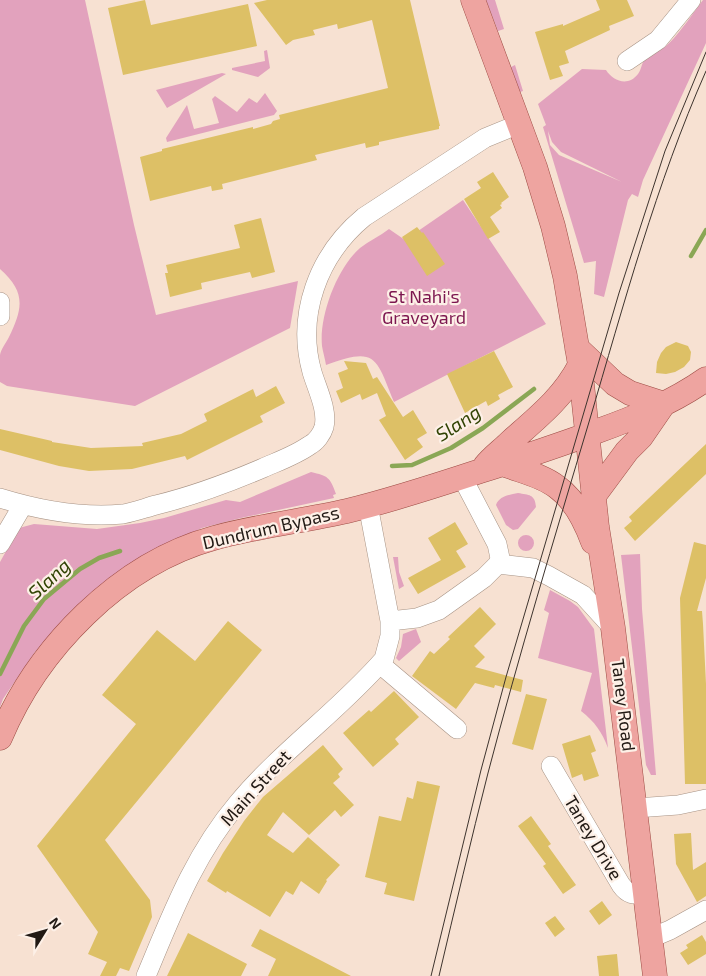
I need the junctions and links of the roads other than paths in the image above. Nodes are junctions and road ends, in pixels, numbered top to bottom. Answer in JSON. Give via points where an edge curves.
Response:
{"nodes":[{"id":1,"x":473,"y":0,"type":"edge"},
{"id":2,"x":691,"y":0,"type":"edge"},
{"id":3,"x":627,"y":61,"type":"dead end"},
{"id":4,"x":519,"y":124,"type":"junction"},
{"id":5,"x":0,"y":302,"type":"edge"},
{"id":6,"x":0,"y":316,"type":"edge"},
{"id":7,"x":579,"y":357,"type":"junction"},
{"id":8,"x":705,"y":381,"type":"edge"},
{"id":9,"x":664,"y":404,"type":"junction"},
{"id":10,"x":586,"y":435,"type":"junction"},
{"id":11,"x":503,"y":464,"type":"junction"},
{"id":12,"x":471,"y":474,"type":"junction"},
{"id":13,"x":593,"y":497,"type":"junction"},
{"id":14,"x":0,"y":498,"type":"edge"},
{"id":15,"x":23,"y":505,"type":"junction"},
{"id":16,"x":368,"y":505,"type":"junction"},
{"id":17,"x":0,"y":544,"type":"edge"},
{"id":18,"x":498,"y":564,"type":"junction"},
{"id":19,"x":604,"y":569,"type":"junction"},
{"id":20,"x":390,"y":621,"type":"junction"},
{"id":21,"x":613,"y":628,"type":"junction"},
{"id":22,"x":380,"y":664,"type":"junction"},
{"id":23,"x":457,"y":728,"type":"dead end"},
{"id":24,"x":0,"y":738,"type":"edge"},
{"id":25,"x":551,"y":766,"type":"dead end"},
{"id":26,"x":706,"y":799,"type":"edge"},
{"id":27,"x":636,"y":808,"type":"junction"},
{"id":28,"x":645,"y":894,"type":"junction"},
{"id":29,"x":706,"y":910,"type":"edge"},
{"id":30,"x":651,"y":938,"type":"junction"},
{"id":31,"x":146,"y":976,"type":"edge"},
{"id":32,"x":655,"y":976,"type":"edge"}],
"edges":[{"from":1,"to":4,"type":"main road","name":"Taney Road"},
{"from":2,"to":3,"type":"street","via":[[658,40]]},
{"from":4,"to":7,"type":"main road","name":"Taney Road","via":[[553,226]]},
{"from":4,"to":15,"type":"street","via":[[485,138],[364,217],[349,230],[327,259],[317,280],[306,326],[308,357],[324,417],[324,428],[312,445],[227,484],[124,514],[75,514]]},
{"from":5,"to":6,"type":"street"},
{"from":7,"to":9,"type":"main road","via":[[630,393]]},
{"from":7,"to":10,"type":"main road","name":"Taney Road"},
{"from":7,"to":12,"type":"main road","via":[[571,382],[552,405]]},
{"from":8,"to":9,"type":"main road","name":"Dundrum Bypass"},
{"from":9,"to":10,"type":"main road","name":"Dundrum Bypass"},
{"from":9,"to":13,"type":"main road"},
{"from":10,"to":11,"type":"main road","name":"Dundrum Bypass"},
{"from":10,"to":13,"type":"main road","name":"Taney Road"},
{"from":11,"to":12,"type":"main road","name":"Dundrum Bypass"},
{"from":11,"to":19,"type":"main road","via":[[542,478],[564,493],[589,532]]},
{"from":12,"to":16,"type":"main road","name":"Dundrum Bypass"},
{"from":12,"to":18,"type":"street","via":[[500,554]]},
{"from":13,"to":19,"type":"main road","name":"Taney Road"},
{"from":14,"to":15,"type":"street"},
{"from":15,"to":17,"type":"street"},
{"from":16,"to":20,"type":"street","name":"Main Street"},
{"from":16,"to":24,"type":"main road","name":"Dundrum Bypass","via":[[212,538],[173,554],[138,574],[96,605],[56,645],[23,692]]},
{"from":18,"to":20,"type":"street","via":[[439,610],[417,618]]},
{"from":18,"to":21,"type":"street","via":[[524,566],[550,576],[582,595]]},
{"from":19,"to":21,"type":"main road","name":"Taney Road"},
{"from":20,"to":22,"type":"street","name":"Main Street","via":[[388,648]]},
{"from":21,"to":27,"type":"main road","name":"Taney Road"},
{"from":22,"to":23,"type":"street"},
{"from":22,"to":31,"type":"street","name":"Main Street","via":[[256,782],[212,837],[180,893]]},
{"from":25,"to":28,"type":"street","name":"Taney Drive","via":[[625,891],[631,895]]},
{"from":26,"to":27,"type":"street"},
{"from":27,"to":28,"type":"main road","name":"Taney Road"},
{"from":28,"to":30,"type":"main road","name":"Taney Road"},
{"from":29,"to":30,"type":"street"},
{"from":30,"to":32,"type":"main road","name":"Taney Road"}]}
